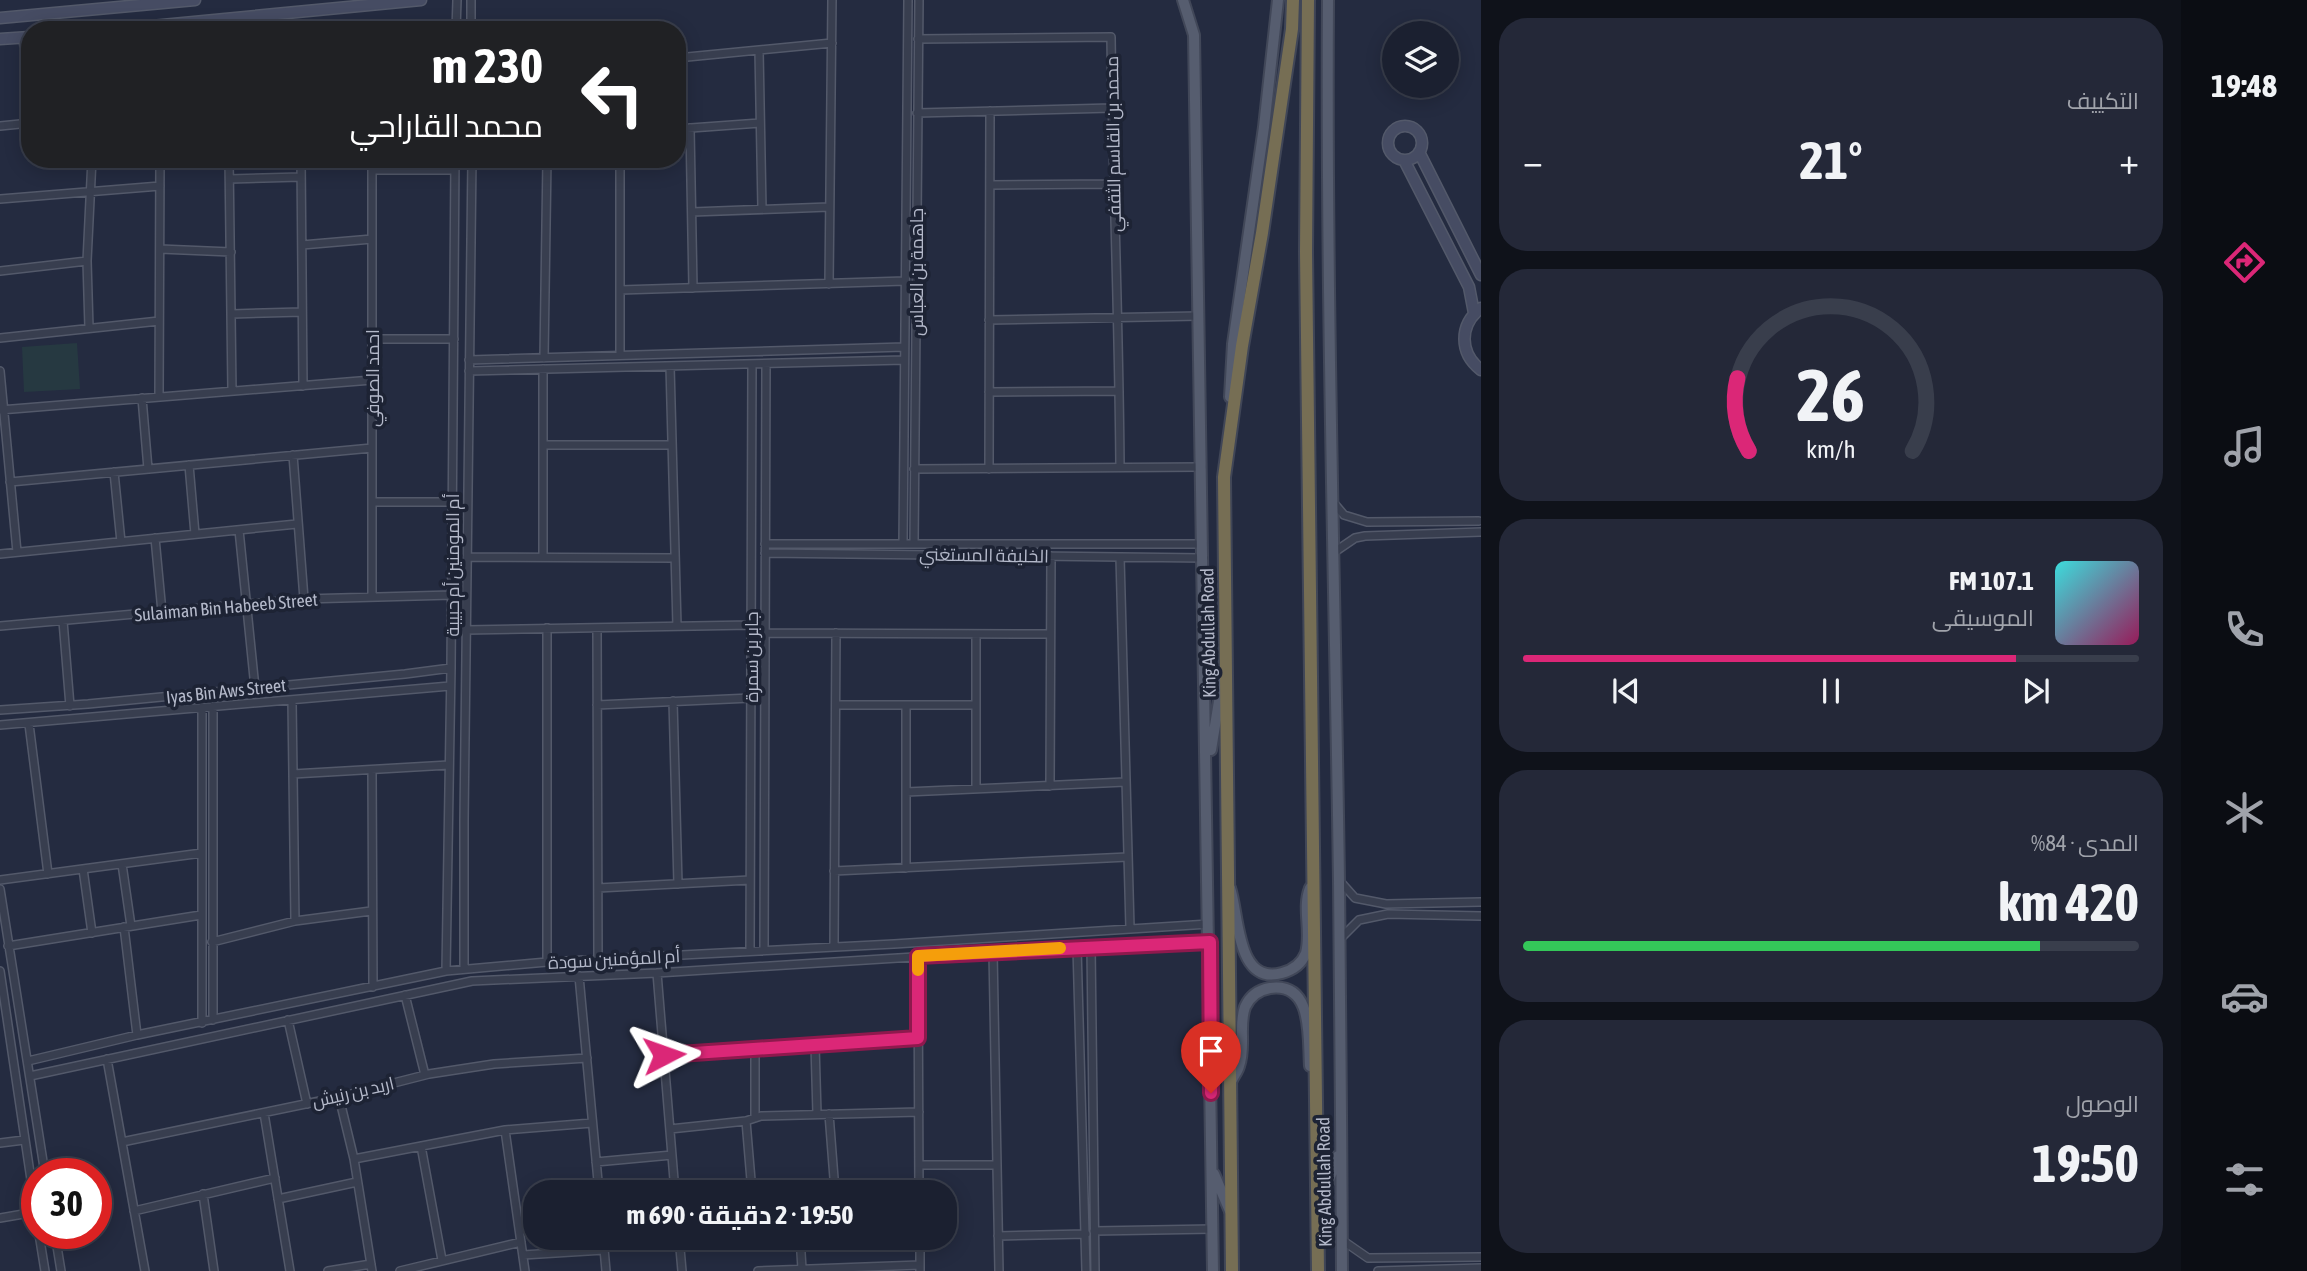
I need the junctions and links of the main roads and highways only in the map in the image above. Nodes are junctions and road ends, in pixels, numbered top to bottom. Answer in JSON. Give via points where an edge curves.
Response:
{"nodes":[{"id":1,"x":195,"y":0,"type":"edge"},
{"id":2,"x":421,"y":0,"type":"edge"},
{"id":3,"x":1183,"y":0,"type":"edge"},
{"id":4,"x":1278,"y":0,"type":"edge"},
{"id":5,"x":1293,"y":0,"type":"edge"},
{"id":6,"x":1308,"y":0,"type":"edge"},
{"id":7,"x":1328,"y":0,"type":"edge"},
{"id":8,"x":0,"y":18,"type":"edge"},
{"id":9,"x":206,"y":21,"type":"edge"},
{"id":10,"x":21,"y":37,"type":"edge"},
{"id":11,"x":0,"y":39,"type":"edge"},
{"id":12,"x":1419,"y":152,"type":"junction"},
{"id":13,"x":1404,"y":160,"type":"junction"},
{"id":14,"x":1481,"y":275,"type":"edge"},
{"id":15,"x":1478,"y":311,"type":"edge"},
{"id":16,"x":1481,"y":370,"type":"edge"},
{"id":17,"x":1224,"y":477,"type":"junction"},
{"id":18,"x":1225,"y":663,"type":"junction"},
{"id":19,"x":1335,"y":705,"type":"junction"},
{"id":20,"x":1311,"y":706,"type":"junction"},
{"id":21,"x":1207,"y":777,"type":"junction"},
{"id":22,"x":1314,"y":882,"type":"junction"},
{"id":23,"x":1229,"y":886,"type":"junction"},
{"id":24,"x":1232,"y":1080,"type":"junction"},
{"id":25,"x":1316,"y":1086,"type":"junction"},
{"id":26,"x":1340,"y":1148,"type":"junction"},
{"id":27,"x":1212,"y":1168,"type":"junction"},
{"id":28,"x":1318,"y":1209,"type":"junction"},
{"id":29,"x":1231,"y":1215,"type":"junction"},
{"id":30,"x":1213,"y":1271,"type":"edge"},
{"id":31,"x":1232,"y":1271,"type":"edge"},
{"id":32,"x":1318,"y":1271,"type":"edge"},
{"id":33,"x":1342,"y":1271,"type":"edge"}],
"edges":[{"from":1,"to":8,"type":"main road"},
{"from":2,"to":9,"type":"main road"},
{"from":3,"to":21,"type":"main road","via":[[1194,35]]},
{"from":4,"to":17,"type":"main road","via":[[1233,344]]},
{"from":5,"to":17,"type":"highway","name":"King Abdullah Road"},
{"from":6,"to":20,"type":"highway","name":"King Abdullah Road"},
{"from":7,"to":19,"type":"main road","name":"King Abdullah Road"},
{"from":10,"to":11,"type":"main road"},
{"from":12,"to":13,"type":"main road"},
{"from":12,"to":13,"type":"main road","via":[[1422,139],[1418,131],[1397,127],[1388,146],[1392,155]]},
{"from":12,"to":14,"type":"main road"},
{"from":13,"to":15,"type":"main road"},
{"from":15,"to":16,"type":"main road","via":[[1467,324],[1464,343]]},
{"from":17,"to":18,"type":"highway","name":"King Abdullah Road"},
{"from":18,"to":21,"type":"main road"},
{"from":18,"to":23,"type":"highway","name":"King Abdullah Road"},
{"from":19,"to":20,"type":"main road"},
{"from":19,"to":26,"type":"main road","name":"King Abdullah Road"},
{"from":20,"to":22,"type":"highway","name":"King Abdullah Road"},
{"from":21,"to":27,"type":"main road"},
{"from":22,"to":23,"type":"main road","via":[[1308,892],[1306,952],[1294,968],[1277,974],[1255,968],[1244,954]]},
{"from":22,"to":25,"type":"highway","name":"King Abdullah Road"},
{"from":23,"to":24,"type":"highway","name":"King Abdullah Road"},
{"from":24,"to":25,"type":"main road","via":[[1240,1064],[1245,1006],[1259,991],[1279,988],[1298,997],[1304,1006]]},
{"from":24,"to":29,"type":"highway","name":"King Abdullah Road"},
{"from":25,"to":28,"type":"highway","name":"King Abdullah Road"},
{"from":26,"to":28,"type":"main road"},
{"from":26,"to":33,"type":"main road","name":"King Abdullah Road"},
{"from":27,"to":29,"type":"main road"},
{"from":27,"to":30,"type":"main road"},
{"from":28,"to":32,"type":"highway","name":"King Abdullah Road"},
{"from":29,"to":31,"type":"highway","name":"King Abdullah Road"}]}
